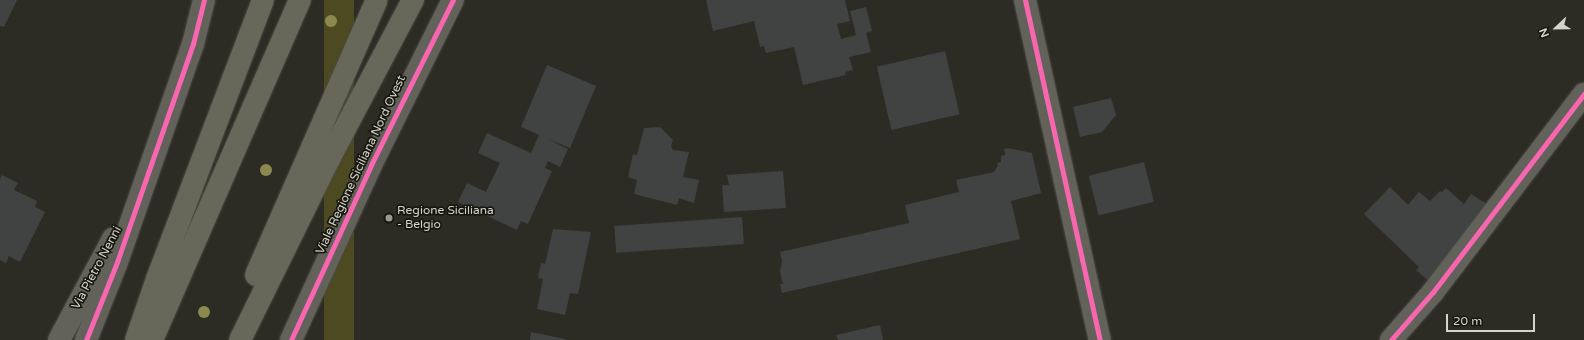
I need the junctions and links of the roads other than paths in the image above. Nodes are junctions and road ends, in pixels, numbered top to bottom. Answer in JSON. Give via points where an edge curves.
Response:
{"nodes":[{"id":1,"x":204,"y":0,"type":"edge"},
{"id":2,"x":210,"y":0,"type":"edge"},
{"id":3,"x":263,"y":0,"type":"edge"},
{"id":4,"x":300,"y":0,"type":"edge"},
{"id":5,"x":377,"y":0,"type":"edge"},
{"id":6,"x":413,"y":0,"type":"edge"},
{"id":7,"x":453,"y":0,"type":"edge"},
{"id":8,"x":1025,"y":0,"type":"edge"},
{"id":9,"x":193,"y":44,"type":"junction"},
{"id":10,"x":1584,"y":94,"type":"edge"},
{"id":11,"x":146,"y":176,"type":"junction"},
{"id":12,"x":59,"y":340,"type":"edge"},
{"id":13,"x":86,"y":340,"type":"edge"},
{"id":14,"x":136,"y":340,"type":"edge"},
{"id":15,"x":152,"y":340,"type":"edge"},
{"id":16,"x":228,"y":340,"type":"edge"},
{"id":17,"x":240,"y":340,"type":"edge"},
{"id":18,"x":291,"y":340,"type":"edge"},
{"id":19,"x":1100,"y":340,"type":"edge"},
{"id":20,"x":1391,"y":340,"type":"edge"}],
"edges":[{"from":1,"to":9,"type":"street"},
{"from":2,"to":9,"type":"street"},
{"from":3,"to":14,"type":"main road"},
{"from":4,"to":15,"type":"main road"},
{"from":5,"to":16,"type":"main road"},
{"from":6,"to":17,"type":"main road","via":[[329,159]]},
{"from":7,"to":18,"type":"street","name":"Viale Regione Siciliana Nord Ovest","via":[[371,165]]},
{"from":8,"to":19,"type":"street"},
{"from":9,"to":11,"type":"street"},
{"from":10,"to":20,"type":"street","via":[[1433,292]]},
{"from":11,"to":12,"type":"street","name":"Via Pietro Nenni"},
{"from":11,"to":13,"type":"street","via":[[117,262]]}]}
